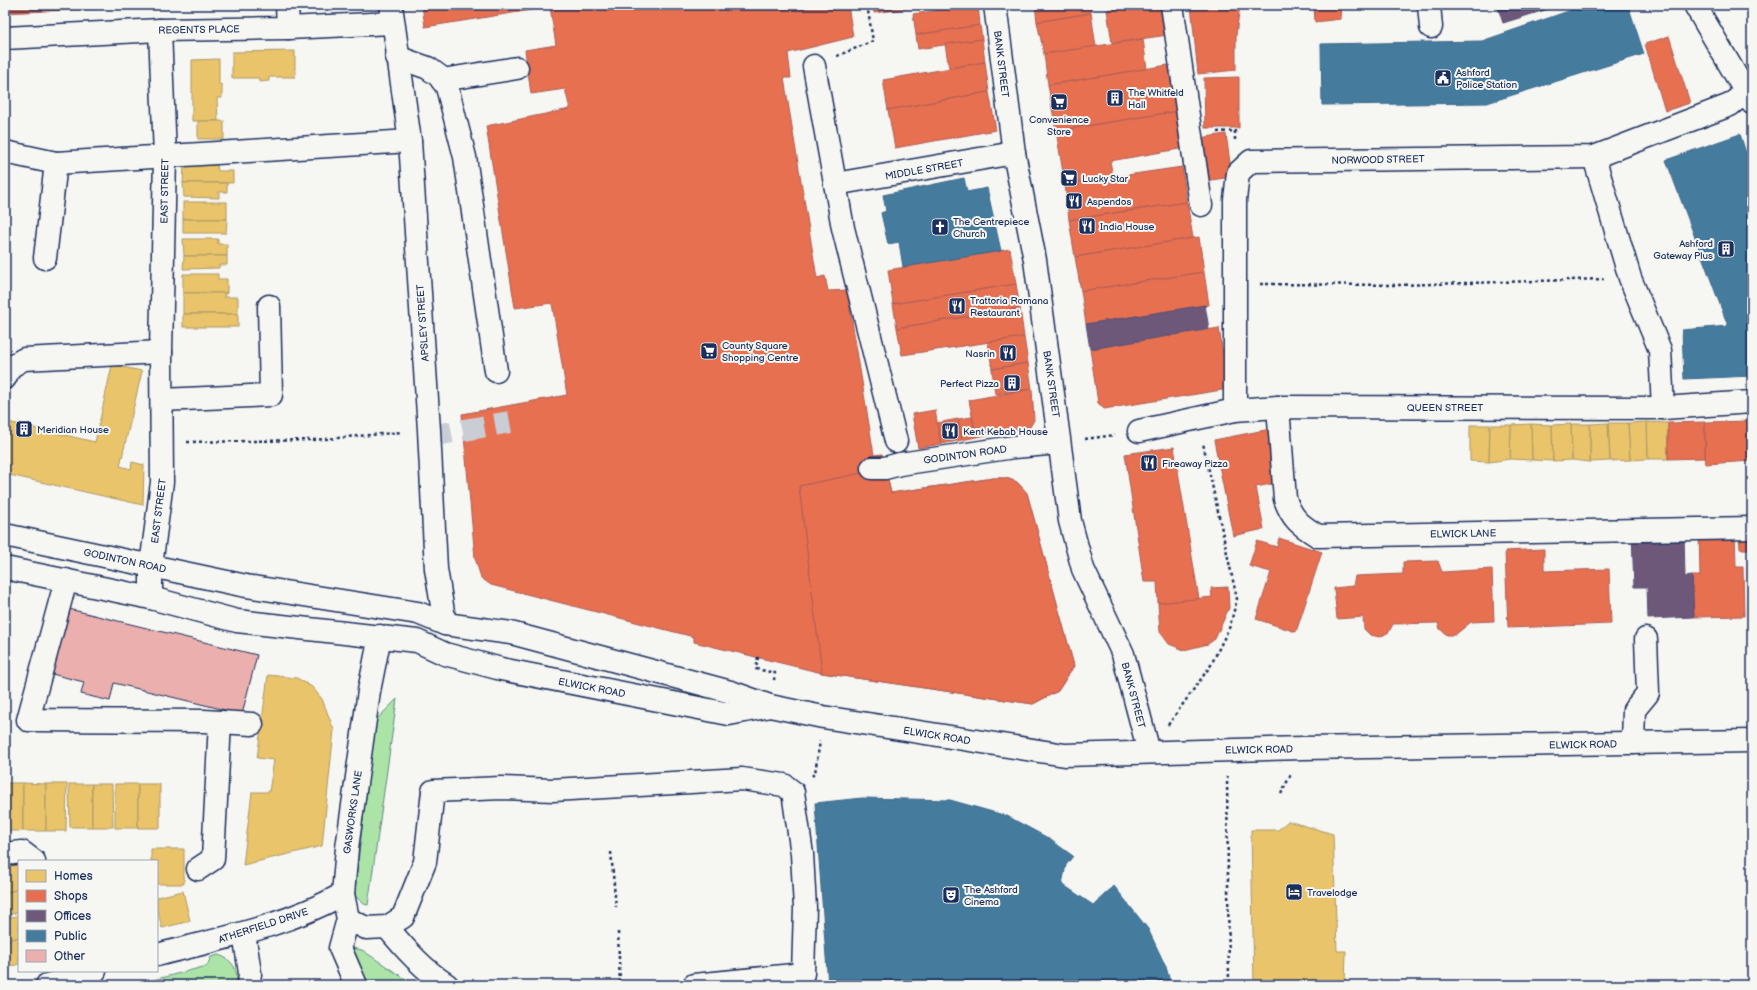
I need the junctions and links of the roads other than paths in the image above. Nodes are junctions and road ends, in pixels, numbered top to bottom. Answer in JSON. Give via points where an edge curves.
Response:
{"nodes":[{"id":1,"x":287,"y":5,"type":"edge"},
{"id":2,"x":995,"y":5,"type":"edge"},
{"id":3,"x":1172,"y":5,"type":"edge"},
{"id":4,"x":1429,"y":5,"type":"edge"},
{"id":5,"x":1695,"y":5,"type":"edge"},
{"id":6,"x":391,"y":14,"type":"edge"},
{"id":7,"x":1431,"y":27,"type":"dead end"},
{"id":8,"x":288,"y":28,"type":"junction"},
{"id":9,"x":160,"y":30,"type":"junction"},
{"id":10,"x":5,"y":38,"type":"edge"},
{"id":11,"x":397,"y":57,"type":"junction"},
{"id":12,"x":814,"y":66,"type":"road end"},
{"id":13,"x":516,"y":68,"type":"dead end"},
{"id":14,"x":442,"y":80,"type":"junction"},
{"id":15,"x":1749,"y":98,"type":"edge"},
{"id":16,"x":410,"y":141,"type":"junction"},
{"id":17,"x":5,"y":152,"type":"edge"},
{"id":18,"x":1014,"y":153,"type":"junction"},
{"id":19,"x":165,"y":156,"type":"junction"},
{"id":20,"x":1594,"y":157,"type":"junction"},
{"id":21,"x":56,"y":163,"type":"junction"},
{"id":22,"x":835,"y":184,"type":"junction"},
{"id":23,"x":1201,"y":205,"type":"dead end"},
{"id":24,"x":45,"y":258,"type":"dead end"},
{"id":25,"x":269,"y":306,"type":"dead end"},
{"id":26,"x":161,"y":352,"type":"junction"},
{"id":27,"x":496,"y":371,"type":"dead end"},
{"id":28,"x":5,"y":378,"type":"edge"},
{"id":29,"x":162,"y":400,"type":"junction"},
{"id":30,"x":1752,"y":402,"type":"edge"},
{"id":31,"x":1278,"y":407,"type":"junction"},
{"id":32,"x":1663,"y":408,"type":"junction"},
{"id":33,"x":1234,"y":410,"type":"junction"},
{"id":34,"x":1140,"y":431,"type":"road end"},
{"id":35,"x":896,"y":441,"type":"dead end"},
{"id":36,"x":1059,"y":442,"type":"junction"},
{"id":37,"x":872,"y":468,"type":"dead end"},
{"id":38,"x":1752,"y":528,"type":"edge"},
{"id":39,"x":5,"y":535,"type":"edge"},
{"id":40,"x":151,"y":566,"type":"junction"},
{"id":41,"x":5,"y":568,"type":"edge"},
{"id":42,"x":66,"y":580,"type":"junction"},
{"id":43,"x":246,"y":586,"type":"joint"},
{"id":44,"x":151,"y":598,"type":"junction"},
{"id":45,"x":445,"y":624,"type":"junction"},
{"id":46,"x":380,"y":636,"type":"junction"},
{"id":47,"x":1646,"y":639,"type":"dead end"},
{"id":48,"x":417,"y":641,"type":"junction"},
{"id":49,"x":770,"y":706,"type":"junction"},
{"id":50,"x":220,"y":722,"type":"junction"},
{"id":51,"x":252,"y":724,"type":"dead end"},
{"id":52,"x":1752,"y":742,"type":"edge"},
{"id":53,"x":1633,"y":743,"type":"junction"},
{"id":54,"x":1149,"y":752,"type":"junction"},
{"id":55,"x":5,"y":854,"type":"edge"},
{"id":56,"x":33,"y":860,"type":"edge"},
{"id":57,"x":198,"y":869,"type":"dead end"},
{"id":58,"x":343,"y":894,"type":"junction"},
{"id":59,"x":348,"y":919,"type":"junction"},
{"id":60,"x":388,"y":927,"type":"junction"},
{"id":61,"x":244,"y":933,"type":"junction"},
{"id":62,"x":158,"y":955,"type":"edge"},
{"id":63,"x":87,"y":972,"type":"edge"},
{"id":64,"x":70,"y":974,"type":"edge"},
{"id":65,"x":46,"y":985,"type":"edge"},
{"id":66,"x":249,"y":985,"type":"edge"},
{"id":67,"x":356,"y":985,"type":"edge"},
{"id":68,"x":447,"y":985,"type":"edge"},
{"id":69,"x":694,"y":985,"type":"edge"}],
"edges":[{"from":1,"to":8,"type":"street"},
{"from":2,"to":18,"type":"street","name":"BANK STREET"},
{"from":3,"to":23,"type":"street"},
{"from":4,"to":7,"type":"street"},
{"from":5,"to":15,"type":"street"},
{"from":6,"to":8,"type":"street","name":"REGENTS PLACE"},
{"from":6,"to":11,"type":"street","name":"APSLEY STREET"},
{"from":8,"to":9,"type":"street","name":"REGENTS PLACE"},
{"from":9,"to":10,"type":"street","name":"REGENTS PLACE"},
{"from":9,"to":19,"type":"street","name":"EAST STREET"},
{"from":11,"to":14,"type":"street","via":[[428,68]]},
{"from":11,"to":16,"type":"street","name":"APSLEY STREET"},
{"from":12,"to":22,"type":"street"},
{"from":13,"to":14,"type":"street"},
{"from":14,"to":27,"type":"street","via":[[447,87],[465,157]]},
{"from":15,"to":20,"type":"street","name":"NORWOOD STREET"},
{"from":16,"to":19,"type":"street"},
{"from":16,"to":45,"type":"street","name":"APSLEY STREET","via":[[436,569]]},
{"from":17,"to":21,"type":"street"},
{"from":18,"to":22,"type":"street","name":"MIDDLE STREET"},
{"from":18,"to":36,"type":"street","name":"BANK STREET","via":[[1035,260]]},
{"from":19,"to":21,"type":"street"},
{"from":19,"to":26,"type":"street","name":"EAST STREET"},
{"from":20,"to":32,"type":"street","via":[[1630,278],[1660,350]]},
{"from":20,"to":33,"type":"street","name":"NORWOOD STREET","via":[[1251,161],[1238,173],[1235,200]]},
{"from":21,"to":24,"type":"street"},
{"from":22,"to":35,"type":"street","via":[[842,228]]},
{"from":25,"to":29,"type":"street","via":[[271,395]]},
{"from":26,"to":28,"type":"street","via":[[24,359],[10,366]]},
{"from":26,"to":29,"type":"street","name":"EAST STREET"},
{"from":29,"to":40,"type":"street","name":"EAST STREET","via":[[162,482]]},
{"from":30,"to":32,"type":"street","name":"QUEEN STREET"},
{"from":31,"to":32,"type":"street","name":"QUEEN STREET"},
{"from":31,"to":33,"type":"street","name":"QUEEN STREET"},
{"from":31,"to":38,"type":"street","name":"ELWICK LANE","via":[[1285,499],[1290,513],[1302,527],[1318,536]]},
{"from":33,"to":34,"type":"street","name":"QUEEN STREET"},
{"from":36,"to":37,"type":"street","name":"GODINTON ROAD"},
{"from":36,"to":54,"type":"street","name":"BANK STREET","via":[[1070,521],[1083,569],[1123,654]]},
{"from":39,"to":40,"type":"street","name":"GODINTON ROAD"},
{"from":40,"to":43,"type":"street","name":"GODINTON ROAD"},
{"from":40,"to":44,"type":"street","name":"EAST STREET"},
{"from":41,"to":42,"type":"street"},
{"from":42,"to":44,"type":"street"},
{"from":42,"to":50,"type":"street","via":[[28,720]]},
{"from":43,"to":45,"type":"street","name":"ELWICK ROAD","via":[[418,613]]},
{"from":44,"to":46,"type":"street","name":"ELWICK ROAD","via":[[237,621]]},
{"from":45,"to":48,"type":"street"},
{"from":45,"to":49,"type":"street","name":"ELWICK ROAD","via":[[512,633],[731,692]]},
{"from":46,"to":48,"type":"street","name":"ELWICK ROAD"},
{"from":46,"to":58,"type":"street","name":"GASWORKS LANE","via":[[369,691]]},
{"from":47,"to":53,"type":"street","via":[[1648,693],[1634,710]]},
{"from":48,"to":49,"type":"street","name":"ELWICK ROAD","via":[[445,654],[500,669],[729,714]]},
{"from":49,"to":54,"type":"street","name":"ELWICK ROAD","via":[[823,717],[1065,755]]},
{"from":50,"to":51,"type":"street"},
{"from":50,"to":57,"type":"street","via":[[213,859]]},
{"from":52,"to":53,"type":"street","name":"ELWICK ROAD"},
{"from":53,"to":54,"type":"street","name":"ELWICK ROAD"},
{"from":55,"to":56,"type":"street","via":[[22,852]]},
{"from":58,"to":59,"type":"street","name":"GASWORKS LANE"},
{"from":58,"to":61,"type":"street","name":"ATHERFIELD DRIVE","via":[[319,907]]},
{"from":59,"to":60,"type":"street","via":[[366,928]]},
{"from":59,"to":67,"type":"street","name":"GASWORKS LANE","via":[[340,948]]},
{"from":60,"to":68,"type":"street","via":[[415,960]]},
{"from":60,"to":69,"type":"street","via":[[404,917],[425,862],[433,791],[501,788],[553,790],[742,779],[784,785],[794,792],[802,854],[805,908],[803,974]]},
{"from":61,"to":62,"type":"street","name":"ATHERFIELD DRIVE"},
{"from":61,"to":66,"type":"street","via":[[250,974]]},
{"from":63,"to":64,"type":"street"},
{"from":64,"to":65,"type":"street"}]}
